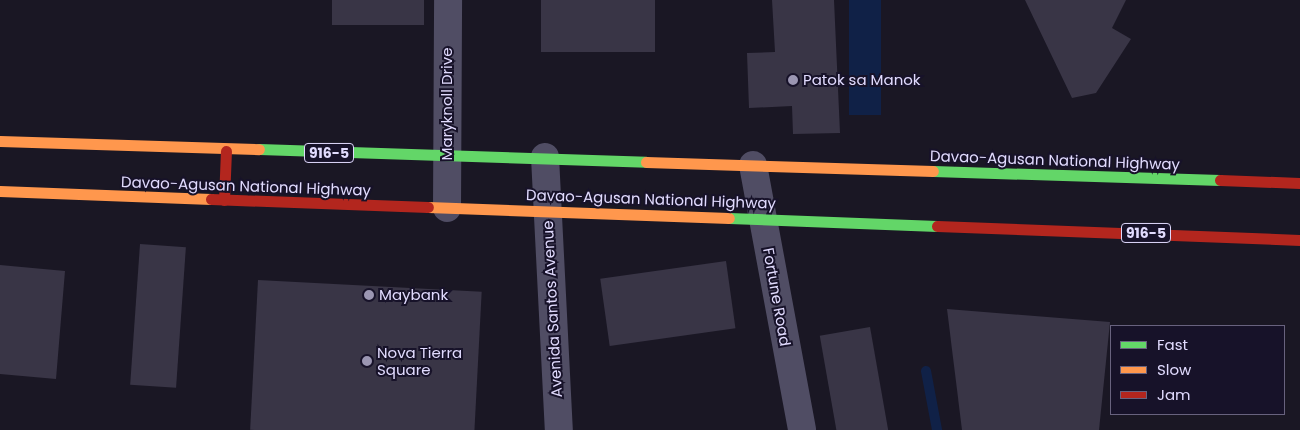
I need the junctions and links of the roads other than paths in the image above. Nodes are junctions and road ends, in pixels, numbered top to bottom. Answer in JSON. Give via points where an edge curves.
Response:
{"nodes":[{"id":1,"x":448,"y":0,"type":"edge"},
{"id":2,"x":0,"y":141,"type":"edge"},
{"id":3,"x":226,"y":150,"type":"junction"},
{"id":4,"x":447,"y":154,"type":"junction"},
{"id":5,"x":545,"y":157,"type":"junction"},
{"id":6,"x":753,"y":165,"type":"junction"},
{"id":7,"x":1300,"y":183,"type":"edge"},
{"id":8,"x":0,"y":191,"type":"edge"},
{"id":9,"x":224,"y":200,"type":"junction"},
{"id":10,"x":447,"y":208,"type":"junction"},
{"id":11,"x":547,"y":210,"type":"junction"},
{"id":12,"x":763,"y":218,"type":"junction"},
{"id":13,"x":1300,"y":240,"type":"edge"},
{"id":14,"x":559,"y":430,"type":"edge"},
{"id":15,"x":802,"y":430,"type":"edge"}],
"edges":[{"from":1,"to":4,"type":"street","name":"Maryknoll Drive"},
{"from":2,"to":3,"type":"main road","name":"Davao-Agusan National Highway","number":"916-5"},
{"from":3,"to":4,"type":"main road","name":"Davao-Agusan National Highway","number":"916-5"},
{"from":3,"to":9,"type":"main road"},
{"from":4,"to":5,"type":"main road","name":"Davao-Agusan National Highway","number":"916-5"},
{"from":4,"to":10,"type":"street","name":"Maryknoll Drive"},
{"from":5,"to":6,"type":"main road","name":"Davao-Agusan National Highway","number":"916-5"},
{"from":5,"to":11,"type":"street","name":"Avenida Santos Avenue"},
{"from":6,"to":7,"type":"main road","name":"Davao-Agusan National Highway","number":"916-5"},
{"from":6,"to":12,"type":"street","name":"Fortune Road"},
{"from":8,"to":9,"type":"main road","name":"Davao-Agusan National Highway","number":"916-5"},
{"from":9,"to":10,"type":"main road","name":"Davao-Agusan National Highway","number":"916-5"},
{"from":10,"to":11,"type":"main road","name":"Davao-Agusan National Highway","number":"916-5"},
{"from":11,"to":12,"type":"main road","name":"Davao-Agusan National Highway","number":"916-5"},
{"from":11,"to":14,"type":"street","name":"Avenida Santos Avenue"},
{"from":12,"to":13,"type":"main road","name":"Davao-Agusan National Highway","number":"916-5"},
{"from":12,"to":15,"type":"street","name":"Fortune Road"}]}
